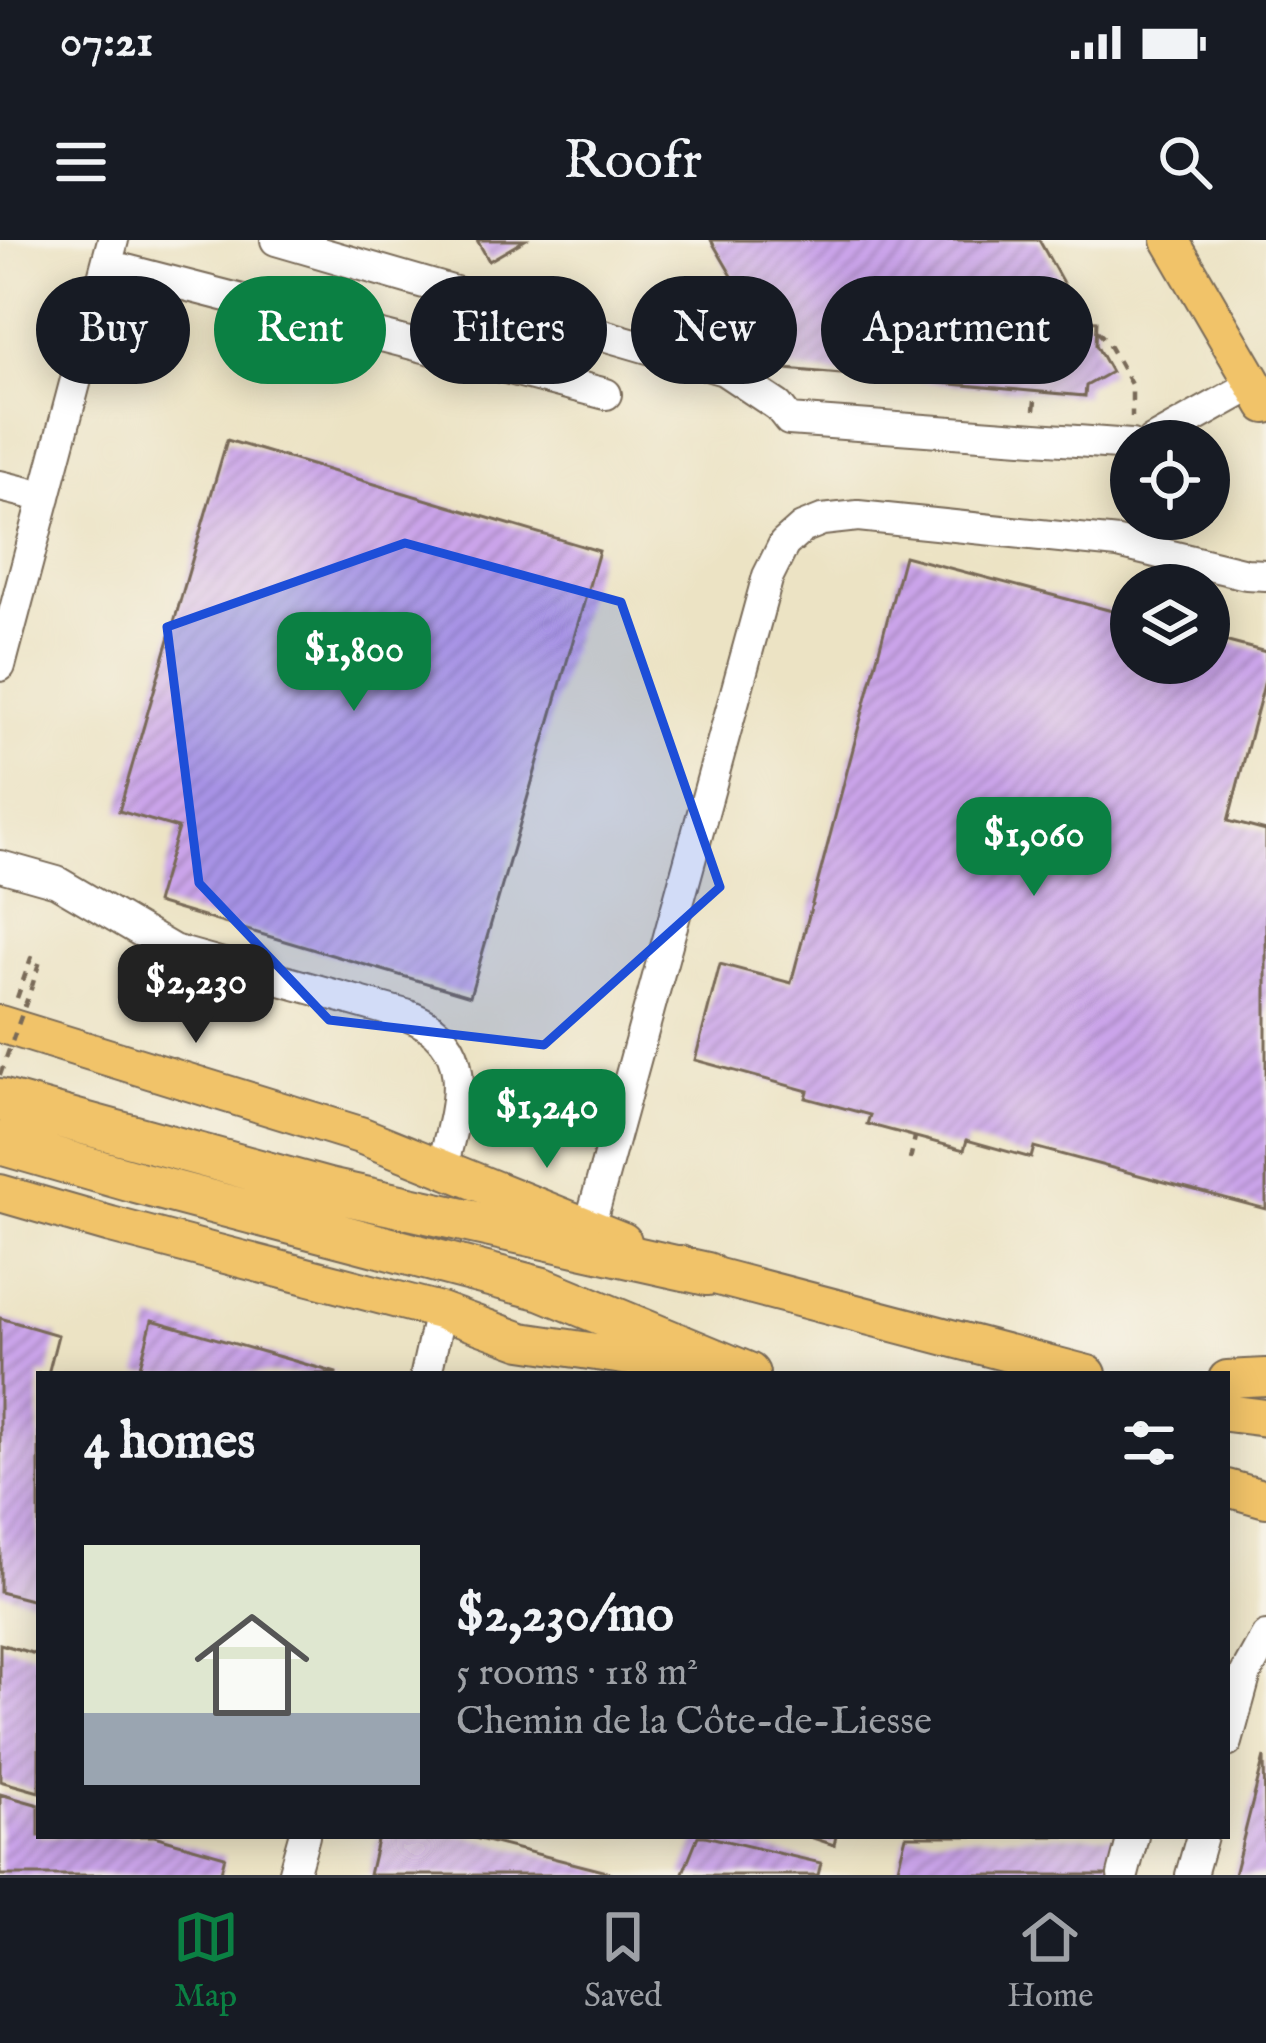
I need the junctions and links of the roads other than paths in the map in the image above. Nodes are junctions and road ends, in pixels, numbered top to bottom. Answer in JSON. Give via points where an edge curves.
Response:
{"nodes":[{"id":1,"x":276,"y":240,"type":"edge"},
{"id":2,"x":1170,"y":240,"type":"edge"},
{"id":3,"x":110,"y":252,"type":"edge"},
{"id":4,"x":606,"y":394,"type":"dead end"},
{"id":5,"x":1260,"y":395,"type":"edge"},
{"id":6,"x":1201,"y":420,"type":"edge"},
{"id":7,"x":1110,"y":443,"type":"edge"},
{"id":8,"x":0,"y":486,"type":"edge"},
{"id":9,"x":45,"y":496,"type":"junction"},
{"id":10,"x":1266,"y":575,"type":"edge"},
{"id":11,"x":0,"y":666,"type":"edge"},
{"id":12,"x":0,"y":866,"type":"edge"},
{"id":13,"x":0,"y":1024,"type":"edge"},
{"id":14,"x":0,"y":1100,"type":"edge"},
{"id":15,"x":0,"y":1143,"type":"edge"},
{"id":16,"x":442,"y":1167,"type":"junction"},
{"id":17,"x":0,"y":1192,"type":"edge"},
{"id":18,"x":590,"y":1228,"type":"junction"},
{"id":19,"x":706,"y":1274,"type":"junction"},
{"id":20,"x":440,"y":1311,"type":"junction"},
{"id":21,"x":556,"y":1360,"type":"edge"},
{"id":22,"x":427,"y":1371,"type":"edge"},
{"id":23,"x":705,"y":1371,"type":"edge"},
{"id":24,"x":739,"y":1371,"type":"edge"},
{"id":25,"x":1077,"y":1371,"type":"edge"},
{"id":26,"x":1266,"y":1377,"type":"edge"},
{"id":27,"x":1230,"y":1379,"type":"edge"},
{"id":28,"x":1230,"y":1413,"type":"edge"},
{"id":29,"x":1266,"y":1418,"type":"edge"},
{"id":30,"x":1230,"y":1491,"type":"edge"},
{"id":31,"x":1266,"y":1499,"type":"edge"},
{"id":32,"x":1266,"y":1637,"type":"edge"},
{"id":33,"x":1230,"y":1731,"type":"edge"},
{"id":34,"x":303,"y":1839,"type":"edge"},
{"id":35,"x":1132,"y":1839,"type":"edge"},
{"id":36,"x":1201,"y":1839,"type":"edge"},
{"id":37,"x":293,"y":1875,"type":"edge"},
{"id":38,"x":1123,"y":1875,"type":"edge"},
{"id":39,"x":1192,"y":1875,"type":"edge"}],
"edges":[{"from":1,"to":7,"type":"street","via":[[724,370],[789,420]]},
{"from":2,"to":5,"type":"main road"},
{"from":3,"to":4,"type":"street"},
{"from":3,"to":9,"type":"street"},
{"from":5,"to":6,"type":"street"},
{"from":8,"to":9,"type":"street"},
{"from":9,"to":11,"type":"street"},
{"from":10,"to":18,"type":"street","via":[[1118,543],[893,518],[834,518],[793,536],[768,577]]},
{"from":12,"to":16,"type":"street","via":[[56,883],[173,950],[427,1024],[449,1047],[460,1078]]},
{"from":13,"to":16,"type":"main road"},
{"from":14,"to":19,"type":"highway","via":[[328,1190]]},
{"from":15,"to":24,"type":"highway","via":[[543,1289]]},
{"from":16,"to":18,"type":"main road"},
{"from":17,"to":20,"type":"main road"},
{"from":18,"to":19,"type":"main road"},
{"from":19,"to":25,"type":"main road"},
{"from":20,"to":21,"type":"main road"},
{"from":20,"to":22,"type":"street"},
{"from":21,"to":23,"type":"main road"},
{"from":26,"to":27,"type":"main road"},
{"from":28,"to":29,"type":"main road"},
{"from":30,"to":31,"type":"main road"},
{"from":32,"to":33,"type":"street"},
{"from":34,"to":37,"type":"street"},
{"from":35,"to":38,"type":"street"},
{"from":36,"to":39,"type":"street"}]}
